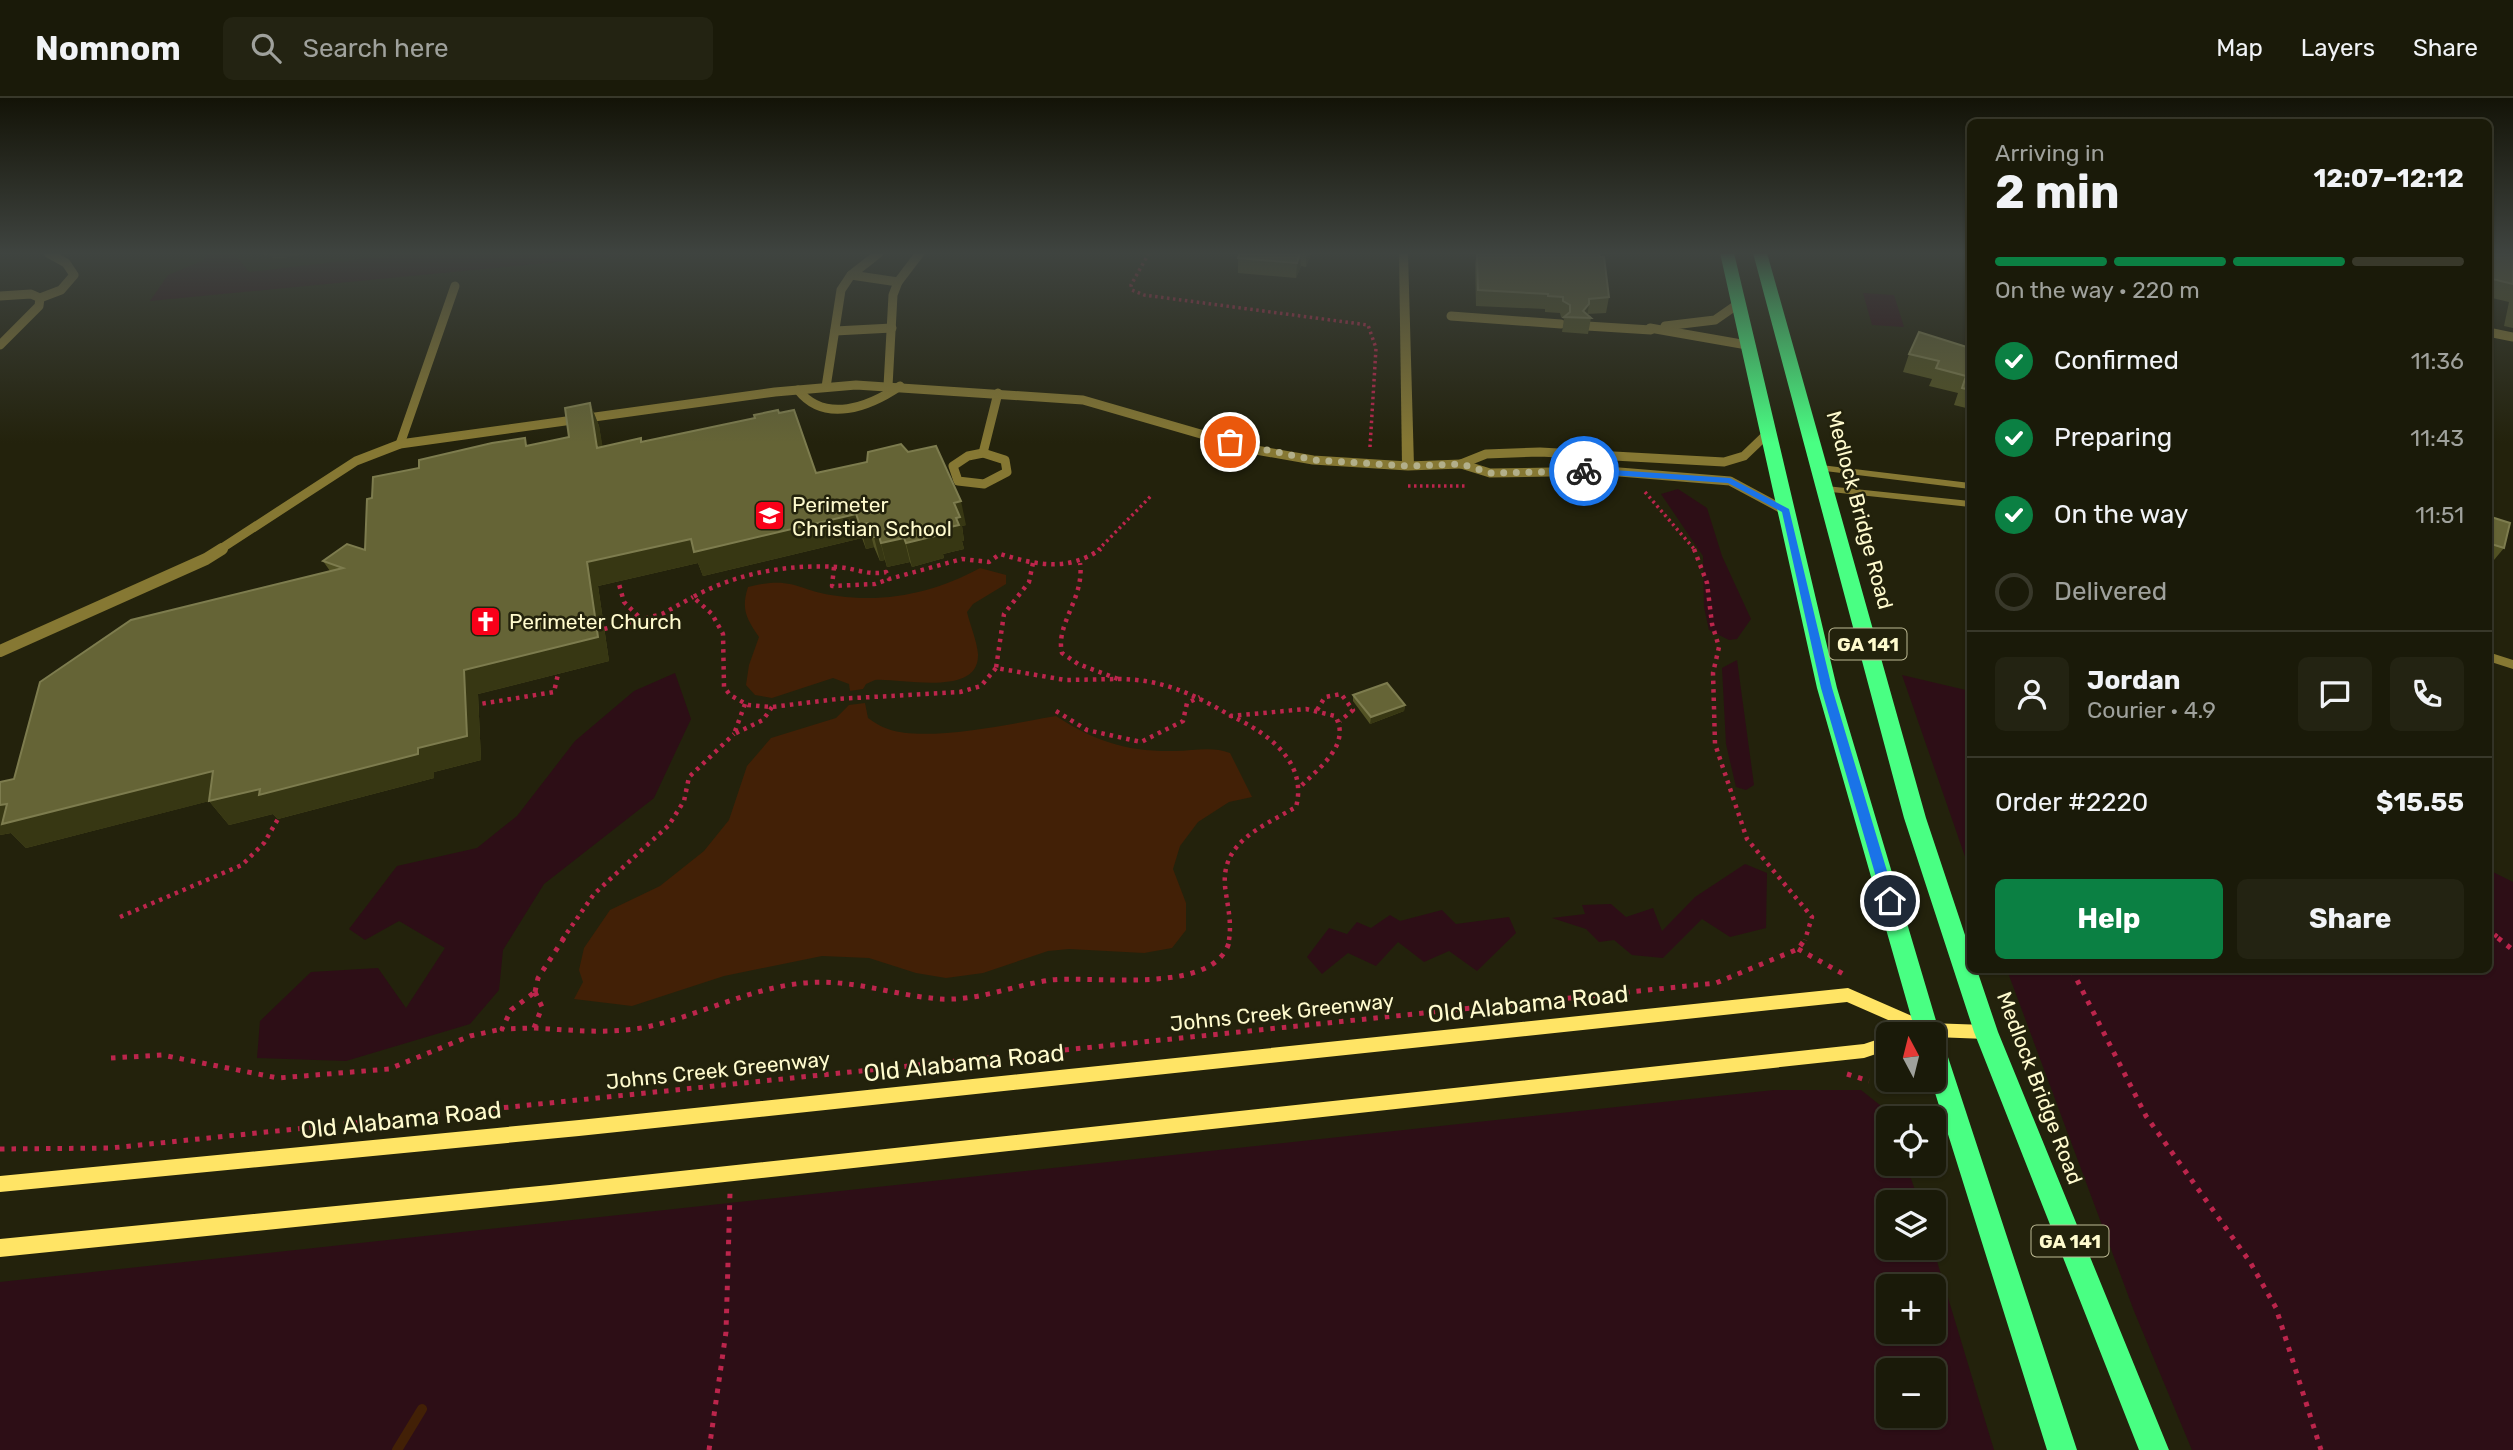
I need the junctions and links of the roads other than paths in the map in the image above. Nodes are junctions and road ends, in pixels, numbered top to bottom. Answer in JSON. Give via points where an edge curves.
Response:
{"nodes":[{"id":1,"x":29,"y":316,"type":"edge"},
{"id":2,"x":445,"y":316,"type":"edge"},
{"id":3,"x":837,"y":316,"type":"edge"},
{"id":4,"x":892,"y":316,"type":"edge"},
{"id":5,"x":1404,"y":316,"type":"edge"},
{"id":6,"x":1452,"y":316,"type":"edge"},
{"id":7,"x":1721,"y":316,"type":"edge"},
{"id":8,"x":1741,"y":316,"type":"edge"},
{"id":9,"x":1778,"y":316,"type":"edge"},
{"id":10,"x":1561,"y":324,"type":"edge"},
{"id":11,"x":1587,"y":326,"type":"edge"},
{"id":12,"x":892,"y":328,"type":"junction"},
{"id":13,"x":1651,"y":330,"type":"dead end"},
{"id":14,"x":835,"y":331,"type":"junction"},
{"id":15,"x":2492,"y":333,"type":"edge"},
{"id":16,"x":2513,"y":337,"type":"edge"},
{"id":17,"x":0,"y":345,"type":"edge"},
{"id":18,"x":1747,"y":345,"type":"junction"},
{"id":19,"x":888,"y":386,"type":"junction"},
{"id":20,"x":900,"y":386,"type":"junction"},
{"id":21,"x":826,"y":387,"type":"junction"},
{"id":22,"x":798,"y":390,"type":"junction"},
{"id":23,"x":998,"y":393,"type":"junction"},
{"id":24,"x":1769,"y":433,"type":"junction"},
{"id":25,"x":400,"y":444,"type":"junction"},
{"id":26,"x":983,"y":453,"type":"junction"},
{"id":27,"x":1651,"y":458,"type":"junction"},
{"id":28,"x":1461,"y":464,"type":"junction"},
{"id":29,"x":1408,"y":466,"type":"junction"},
{"id":30,"x":1821,"y":468,"type":"junction"},
{"id":31,"x":1655,"y":474,"type":"junction"},
{"id":32,"x":1967,"y":486,"type":"edge"},
{"id":33,"x":1826,"y":489,"type":"junction"},
{"id":34,"x":1967,"y":504,"type":"edge"},
{"id":35,"x":1786,"y":511,"type":"junction"},
{"id":36,"x":0,"y":651,"type":"edge"},
{"id":37,"x":2492,"y":657,"type":"edge"},
{"id":38,"x":2513,"y":665,"type":"edge"},
{"id":39,"x":1898,"y":1022,"type":"edge"},
{"id":40,"x":1922,"y":1022,"type":"edge"},
{"id":41,"x":1986,"y":1032,"type":"junction"},
{"id":42,"x":1946,"y":1035,"type":"edge"},
{"id":43,"x":1876,"y":1047,"type":"edge"},
{"id":44,"x":1944,"y":1092,"type":"edge"},
{"id":45,"x":0,"y":1184,"type":"edge"},
{"id":46,"x":0,"y":1248,"type":"edge"},
{"id":47,"x":2062,"y":1450,"type":"edge"},
{"id":48,"x":2154,"y":1450,"type":"edge"}],
"edges":[{"from":1,"to":17,"type":"lane"},
{"from":2,"to":25,"type":"lane"},
{"from":3,"to":14,"type":"lane"},
{"from":4,"to":12,"type":"lane"},
{"from":5,"to":29,"type":"street"},
{"from":6,"to":10,"type":"lane"},
{"from":7,"to":18,"type":"lane","via":[[1650,328]]},
{"from":8,"to":18,"type":"highway","number":"GA 141"},
{"from":9,"to":30,"type":"highway","name":"Medlock Bridge Road","number":"GA 141"},
{"from":11,"to":13,"type":"lane"},
{"from":12,"to":14,"type":"lane"},
{"from":12,"to":19,"type":"lane"},
{"from":14,"to":21,"type":"lane"},
{"from":15,"to":16,"type":"lane"},
{"from":18,"to":24,"type":"highway","number":"GA 141"},
{"from":19,"to":20,"type":"lane"},
{"from":19,"to":21,"type":"lane"},
{"from":20,"to":22,"type":"lane","via":[[873,403],[848,407],[809,403]]},
{"from":20,"to":23,"type":"lane"},
{"from":21,"to":22,"type":"lane"},
{"from":22,"to":25,"type":"lane"},
{"from":23,"to":26,"type":"lane"},
{"from":23,"to":29,"type":"lane","via":[[1083,400],[1256,450],[1314,460]]},
{"from":24,"to":27,"type":"lane","via":[[1744,456],[1724,462]]},
{"from":24,"to":35,"type":"highway","number":"GA 141"},
{"from":25,"to":36,"type":"lane","via":[[356,461],[206,558]]},
{"from":26,"to":26,"type":"lane","via":[[959,460],[953,467],[954,478],[982,485],[1001,478],[1007,472],[1005,460]]},
{"from":27,"to":28,"type":"lane","via":[[1500,453]]},
{"from":27,"to":31,"type":"lane"},
{"from":28,"to":29,"type":"lane"},
{"from":28,"to":31,"type":"lane","via":[[1490,473]]},
{"from":30,"to":32,"type":"street"},
{"from":30,"to":33,"type":"highway","name":"Medlock Bridge Road","number":"GA 141"},
{"from":31,"to":35,"type":"lane","via":[[1730,481]]},
{"from":33,"to":34,"type":"street"},
{"from":33,"to":41,"type":"highway","name":"Medlock Bridge Road","number":"GA 141","via":[[1915,818]]},
{"from":35,"to":40,"type":"highway","number":"GA 141","via":[[1827,688]]},
{"from":37,"to":38,"type":"street"},
{"from":39,"to":45,"type":"main road","name":"Old Alabama Road","via":[[1848,995]]},
{"from":41,"to":42,"type":"main road","name":"Old Alabama Road"},
{"from":41,"to":48,"type":"highway","name":"Medlock Bridge Road","number":"GA 141"},
{"from":43,"to":46,"type":"main road","via":[[550,1193]]},
{"from":44,"to":47,"type":"highway","number":"GA 141"}]}
